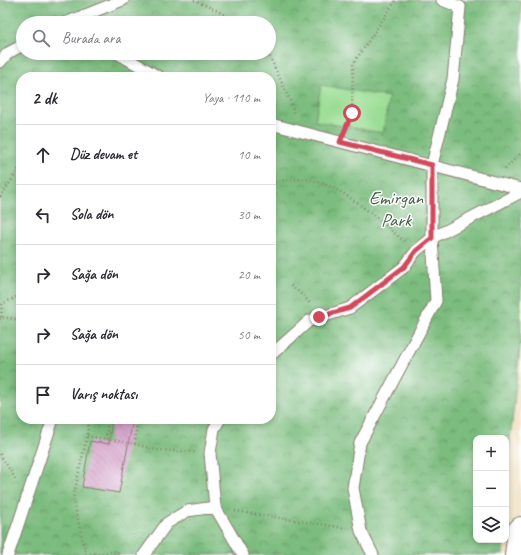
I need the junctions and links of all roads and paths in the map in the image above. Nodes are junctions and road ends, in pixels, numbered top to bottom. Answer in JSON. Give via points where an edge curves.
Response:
{"nodes":[{"id":1,"x":123,"y":0,"type":"edge"},
{"id":2,"x":194,"y":0,"type":"edge"},
{"id":3,"x":396,"y":0,"type":"edge"},
{"id":4,"x":442,"y":0,"type":"edge"},
{"id":5,"x":459,"y":3,"type":"edge"},
{"id":6,"x":83,"y":16,"type":"edge"},
{"id":7,"x":226,"y":16,"type":"edge"},
{"id":8,"x":16,"y":49,"type":"edge"},
{"id":9,"x":129,"y":60,"type":"edge"},
{"id":10,"x":271,"y":60,"type":"edge"},
{"id":11,"x":0,"y":62,"type":"edge"},
{"id":12,"x":150,"y":72,"type":"edge"},
{"id":13,"x":276,"y":125,"type":"edge"},
{"id":14,"x":298,"y":131,"type":"junction"},
{"id":15,"x":340,"y":142,"type":"junction"},
{"id":16,"x":521,"y":153,"type":"edge"},
{"id":17,"x":432,"y":165,"type":"junction"},
{"id":18,"x":16,"y":173,"type":"edge"},
{"id":19,"x":493,"y":182,"type":"junction"},
{"id":20,"x":276,"y":183,"type":"edge"},
{"id":21,"x":521,"y":190,"type":"edge"},
{"id":22,"x":0,"y":197,"type":"edge"},
{"id":23,"x":432,"y":238,"type":"junction"},
{"id":24,"x":416,"y":251,"type":"junction"},
{"id":25,"x":291,"y":286,"type":"dead end"},
{"id":26,"x":16,"y":297,"type":"edge"},
{"id":27,"x":319,"y":317,"type":"junction"},
{"id":28,"x":1,"y":318,"type":"edge"},
{"id":29,"x":16,"y":320,"type":"edge"},
{"id":30,"x":276,"y":351,"type":"edge"},
{"id":31,"x":50,"y":424,"type":"edge"},
{"id":32,"x":88,"y":424,"type":"edge"},
{"id":33,"x":108,"y":424,"type":"edge"},
{"id":34,"x":137,"y":424,"type":"edge"},
{"id":35,"x":217,"y":424,"type":"edge"},
{"id":36,"x":87,"y":436,"type":"junction"},
{"id":37,"x":106,"y":439,"type":"junction"},
{"id":38,"x":135,"y":444,"type":"junction"},
{"id":39,"x":210,"y":453,"type":"junction"},
{"id":40,"x":0,"y":454,"type":"edge"},
{"id":41,"x":27,"y":497,"type":"junction"},
{"id":42,"x":215,"y":507,"type":"junction"},
{"id":43,"x":520,"y":522,"type":"edge"},
{"id":44,"x":361,"y":531,"type":"junction"},
{"id":45,"x":8,"y":555,"type":"edge"},
{"id":46,"x":86,"y":555,"type":"edge"},
{"id":47,"x":120,"y":555,"type":"edge"},
{"id":48,"x":144,"y":555,"type":"edge"},
{"id":49,"x":243,"y":555,"type":"edge"},
{"id":50,"x":373,"y":555,"type":"edge"},
{"id":51,"x":516,"y":555,"type":"edge"}],
"edges":[{"from":1,"to":6,"type":"lane"},
{"from":2,"to":7,"type":"path"},
{"from":3,"to":15,"type":"path","via":[[354,64],[352,113]]},
{"from":4,"to":5,"type":"lane"},
{"from":5,"to":17,"type":"lane","via":[[453,79]]},
{"from":8,"to":11,"type":"lane"},
{"from":9,"to":12,"type":"lane"},
{"from":10,"to":14,"type":"path","via":[[292,105]]},
{"from":13,"to":14,"type":"lane"},
{"from":14,"to":15,"type":"lane"},
{"from":15,"to":17,"type":"lane"},
{"from":16,"to":19,"type":"path"},
{"from":17,"to":19,"type":"lane"},
{"from":17,"to":23,"type":"lane"},
{"from":18,"to":22,"type":"path"},
{"from":19,"to":21,"type":"lane"},
{"from":20,"to":24,"type":"path","via":[[310,180],[336,190],[377,218]]},
{"from":21,"to":23,"type":"lane"},
{"from":23,"to":24,"type":"lane"},
{"from":23,"to":44,"type":"lane","via":[[436,301],[360,443],[353,488]]},
{"from":24,"to":27,"type":"lane","via":[[404,267],[350,308]]},
{"from":25,"to":27,"type":"path","via":[[304,296]]},
{"from":26,"to":28,"type":"path","via":[[2,304]]},
{"from":27,"to":30,"type":"lane","via":[[309,321]]},
{"from":28,"to":29,"type":"path"},
{"from":31,"to":41,"type":"lane"},
{"from":32,"to":36,"type":"path"},
{"from":33,"to":37,"type":"path"},
{"from":34,"to":38,"type":"path"},
{"from":35,"to":39,"type":"lane"},
{"from":36,"to":37,"type":"path"},
{"from":36,"to":46,"type":"path","via":[[73,498]]},
{"from":37,"to":38,"type":"path"},
{"from":38,"to":39,"type":"path","via":[[156,450]]},
{"from":39,"to":42,"type":"lane"},
{"from":40,"to":41,"type":"path"},
{"from":41,"to":45,"type":"lane"},
{"from":42,"to":44,"type":"path"},
{"from":42,"to":48,"type":"lane","via":[[187,511],[168,522]]},
{"from":42,"to":49,"type":"lane"},
{"from":43,"to":51,"type":"street"},
{"from":44,"to":50,"type":"lane"},
{"from":46,"to":47,"type":"path","via":[[116,551]]}]}
